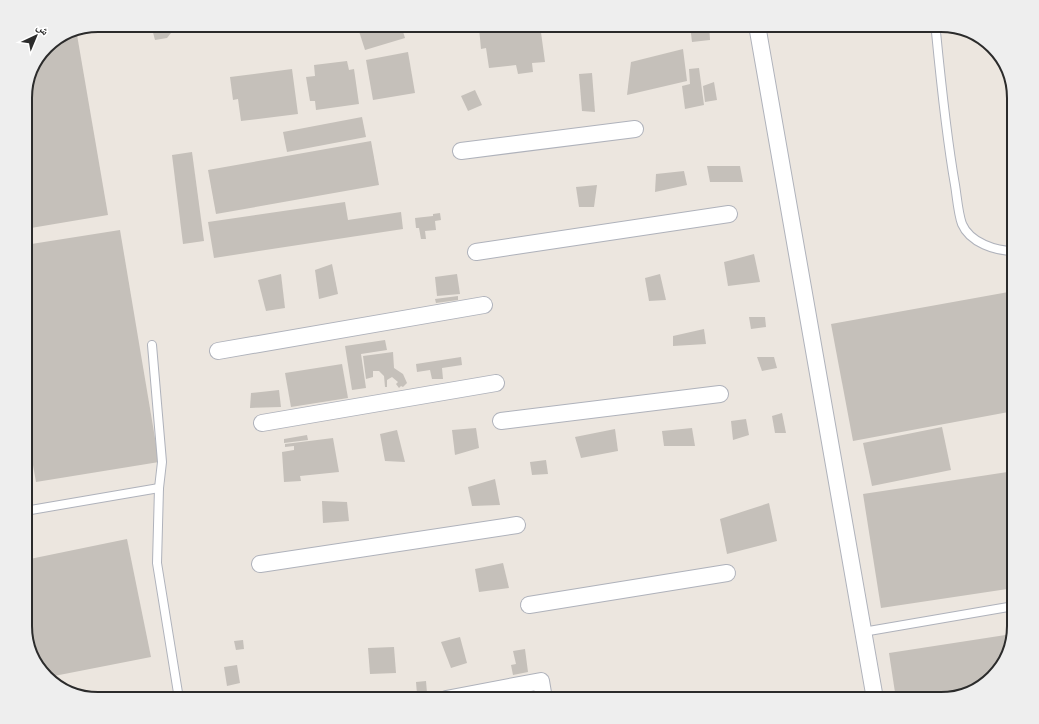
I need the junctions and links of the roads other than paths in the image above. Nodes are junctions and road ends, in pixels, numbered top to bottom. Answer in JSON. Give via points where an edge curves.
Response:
{"nodes":[{"id":1,"x":758,"y":32,"type":"edge"},
{"id":2,"x":936,"y":32,"type":"edge"},
{"id":3,"x":635,"y":129,"type":"dead end"},
{"id":4,"x":461,"y":151,"type":"dead end"},
{"id":5,"x":729,"y":214,"type":"dead end"},
{"id":6,"x":1007,"y":251,"type":"edge"},
{"id":7,"x":476,"y":252,"type":"dead end"},
{"id":8,"x":484,"y":305,"type":"dead end"},
{"id":9,"x":152,"y":345,"type":"dead end"},
{"id":10,"x":218,"y":351,"type":"dead end"},
{"id":11,"x":496,"y":384,"type":"dead end"},
{"id":12,"x":720,"y":394,"type":"dead end"},
{"id":13,"x":501,"y":421,"type":"dead end"},
{"id":14,"x":262,"y":423,"type":"dead end"},
{"id":15,"x":160,"y":488,"type":"junction"},
{"id":16,"x":32,"y":510,"type":"edge"},
{"id":17,"x":517,"y":525,"type":"dead end"},
{"id":18,"x":260,"y":564,"type":"dead end"},
{"id":19,"x":727,"y":573,"type":"dead end"},
{"id":20,"x":529,"y":605,"type":"dead end"},
{"id":21,"x":1007,"y":607,"type":"edge"},
{"id":22,"x":863,"y":632,"type":"junction"},
{"id":23,"x":178,"y":692,"type":"edge"},
{"id":24,"x":483,"y":692,"type":"edge"},
{"id":25,"x":543,"y":692,"type":"edge"},
{"id":26,"x":874,"y":692,"type":"edge"}],
"edges":[{"from":1,"to":22,"type":"street"},
{"from":2,"to":6,"type":"lane","via":[[962,224],[968,233],[983,244]]},
{"from":3,"to":4,"type":"street"},
{"from":5,"to":7,"type":"street"},
{"from":8,"to":10,"type":"street"},
{"from":9,"to":15,"type":"lane","via":[[162,462]]},
{"from":11,"to":14,"type":"street"},
{"from":12,"to":13,"type":"street"},
{"from":15,"to":16,"type":"lane"},
{"from":15,"to":23,"type":"lane","via":[[157,563]]},
{"from":17,"to":18,"type":"street"},
{"from":19,"to":20,"type":"street"},
{"from":21,"to":22,"type":"lane"},
{"from":22,"to":26,"type":"street"},
{"from":24,"to":25,"type":"street","via":[[541,681]]}]}
